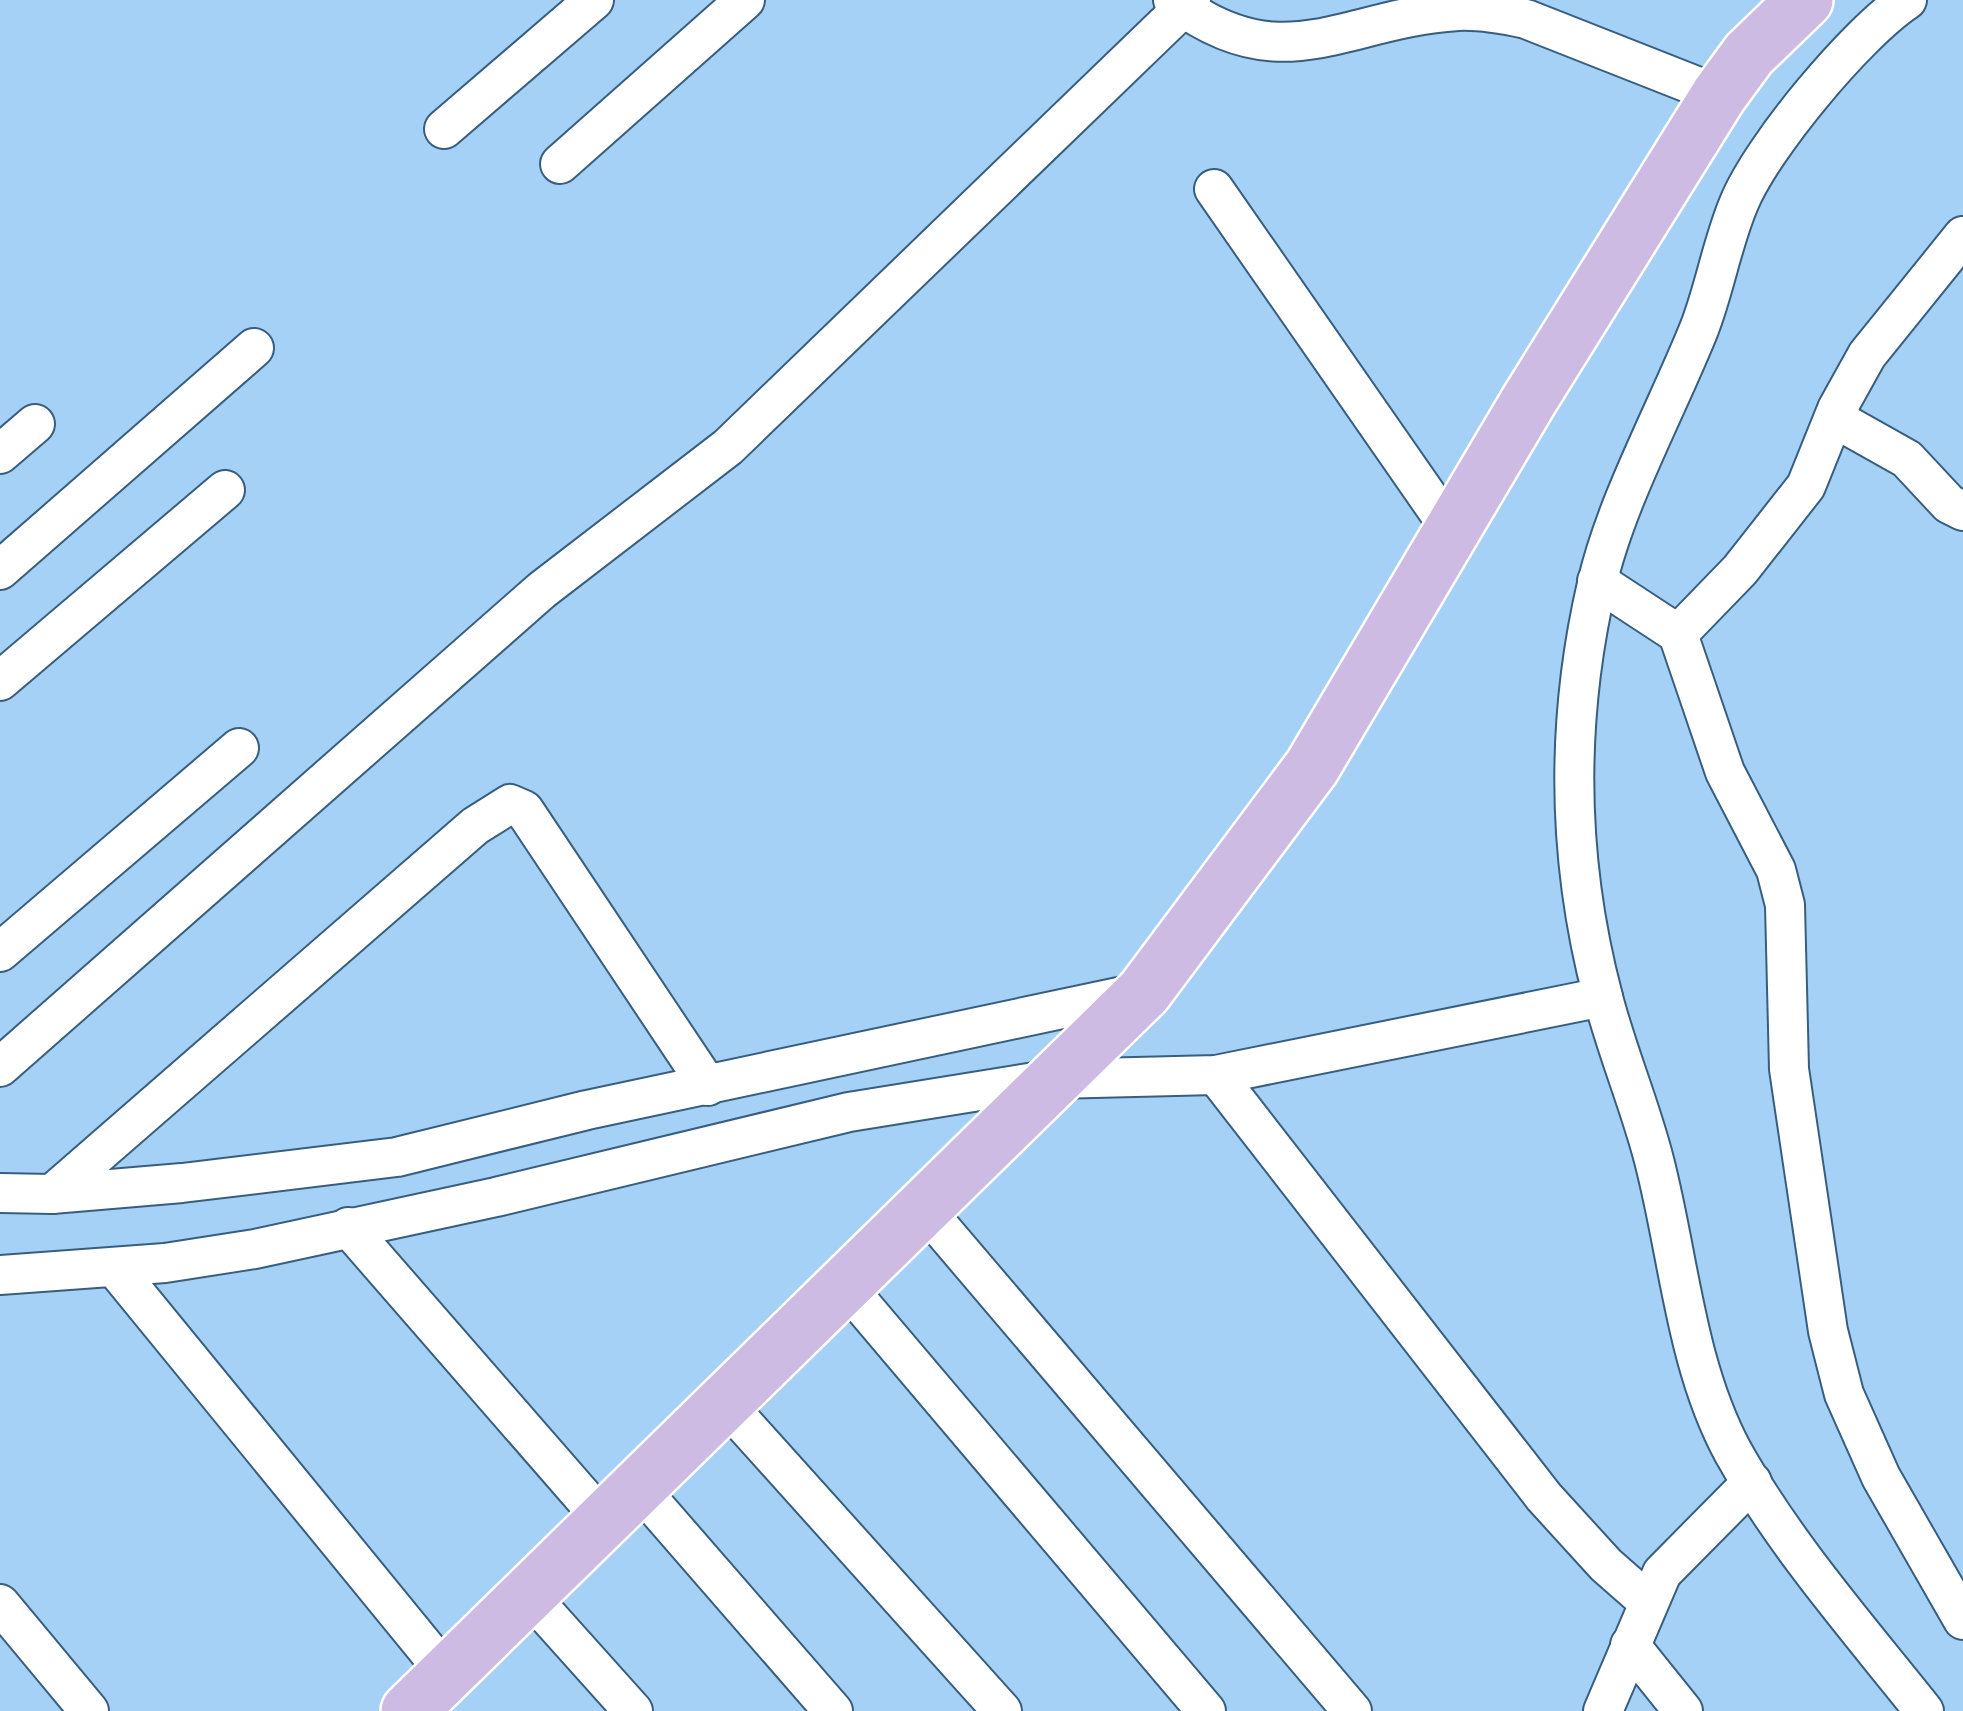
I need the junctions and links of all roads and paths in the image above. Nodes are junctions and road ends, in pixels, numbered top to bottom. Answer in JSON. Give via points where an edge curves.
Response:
{"nodes":[{"id":1,"x":594,"y":0,"type":"edge"},
{"id":2,"x":745,"y":0,"type":"edge"},
{"id":3,"x":1805,"y":0,"type":"edge"},
{"id":4,"x":1907,"y":0,"type":"edge"},
{"id":5,"x":1182,"y":2,"type":"edge"},
{"id":6,"x":1463,"y":6,"type":"edge"},
{"id":7,"x":1719,"y":95,"type":"junction"},
{"id":8,"x":444,"y":130,"type":"dead end"},
{"id":9,"x":560,"y":164,"type":"dead end"},
{"id":10,"x":1214,"y":189,"type":"dead end"},
{"id":11,"x":1963,"y":236,"type":"edge"},
{"id":12,"x":254,"y":348,"type":"dead end"},
{"id":13,"x":1834,"y":418,"type":"junction"},
{"id":14,"x":36,"y":424,"type":"dead end"},
{"id":15,"x":0,"y":454,"type":"edge"},
{"id":16,"x":225,"y":490,"type":"dead end"},
{"id":17,"x":1963,"y":511,"type":"edge"},
{"id":18,"x":1451,"y":530,"type":"junction"},
{"id":19,"x":0,"y":570,"type":"edge"},
{"id":20,"x":1598,"y":580,"type":"junction"},
{"id":21,"x":1678,"y":634,"type":"junction"},
{"id":22,"x":0,"y":680,"type":"edge"},
{"id":23,"x":239,"y":748,"type":"dead end"},
{"id":24,"x":0,"y":952,"type":"edge"},
{"id":25,"x":1144,"y":992,"type":"junction"},
{"id":26,"x":1603,"y":997,"type":"junction"},
{"id":27,"x":0,"y":1067,"type":"edge"},
{"id":28,"x":1216,"y":1075,"type":"junction"},
{"id":29,"x":1054,"y":1079,"type":"junction"},
{"id":30,"x":708,"y":1086,"type":"junction"},
{"id":31,"x":0,"y":1193,"type":"edge"},
{"id":32,"x":52,"y":1194,"type":"junction"},
{"id":33,"x":923,"y":1207,"type":"junction"},
{"id":34,"x":348,"y":1227,"type":"junction"},
{"id":35,"x":114,"y":1268,"type":"junction"},
{"id":36,"x":0,"y":1274,"type":"edge"},
{"id":37,"x":845,"y":1284,"type":"junction"},
{"id":38,"x":725,"y":1403,"type":"junction"},
{"id":39,"x":1752,"y":1482,"type":"junction"},
{"id":40,"x":622,"y":1505,"type":"junction"},
{"id":41,"x":529,"y":1595,"type":"junction"},
{"id":42,"x":1647,"y":1601,"type":"junction"},
{"id":43,"x":0,"y":1604,"type":"edge"},
{"id":44,"x":1963,"y":1620,"type":"edge"},
{"id":45,"x":1630,"y":1644,"type":"junction"},
{"id":46,"x":428,"y":1693,"type":"edge"},
{"id":47,"x":89,"y":1711,"type":"edge"},
{"id":48,"x":633,"y":1711,"type":"edge"},
{"id":49,"x":832,"y":1711,"type":"edge"},
{"id":50,"x":1002,"y":1711,"type":"edge"},
{"id":51,"x":1206,"y":1711,"type":"edge"},
{"id":52,"x":1352,"y":1711,"type":"edge"},
{"id":53,"x":1603,"y":1711,"type":"edge"},
{"id":54,"x":1684,"y":1711,"type":"edge"},
{"id":55,"x":1924,"y":1711,"type":"edge"}],
"edges":[{"from":1,"to":8,"type":"street"},
{"from":2,"to":9,"type":"street"},
{"from":3,"to":7,"type":"main road","via":[[1748,54]]},
{"from":4,"to":20,"type":"street","via":[[1840,61],[1739,200],[1700,328]]},
{"from":5,"to":6,"type":"street","via":[[1222,31],[1292,44]]},
{"from":5,"to":27,"type":"street","via":[[728,447],[542,590]]},
{"from":6,"to":7,"type":"street","via":[[1526,19]]},
{"from":7,"to":18,"type":"main road"},
{"from":10,"to":18,"type":"street"},
{"from":11,"to":13,"type":"street","via":[[1867,355]]},
{"from":12,"to":19,"type":"street"},
{"from":13,"to":17,"type":"street","via":[[1907,458]]},
{"from":13,"to":21,"type":"street","via":[[1806,486],[1740,570]]},
{"from":14,"to":15,"type":"street"},
{"from":16,"to":22,"type":"street"},
{"from":18,"to":25,"type":"main road","via":[[1312,767]]},
{"from":20,"to":21,"type":"street"},
{"from":20,"to":26,"type":"street","via":[[1579,685],[1573,825]]},
{"from":21,"to":44,"type":"street","via":[[1725,772],[1776,870],[1785,905],[1790,1070],[1828,1331],[1844,1394],[1881,1477]]},
{"from":23,"to":24,"type":"street"},
{"from":25,"to":29,"type":"main road"},
{"from":25,"to":30,"type":"street"},
{"from":26,"to":28,"type":"street"},
{"from":26,"to":39,"type":"street","via":[[1654,1158],[1680,1291],[1717,1417]]},
{"from":28,"to":29,"type":"street"},
{"from":28,"to":42,"type":"street","via":[[1544,1496]]},
{"from":29,"to":33,"type":"main road"},
{"from":29,"to":34,"type":"street","via":[[849,1112]]},
{"from":30,"to":32,"type":"street","via":[[397,1157]]},
{"from":30,"to":32,"type":"street","via":[[524,810],[510,804],[475,826]]},
{"from":31,"to":32,"type":"street"},
{"from":33,"to":37,"type":"main road"},
{"from":33,"to":52,"type":"street"},
{"from":34,"to":35,"type":"street"},
{"from":34,"to":40,"type":"street"},
{"from":35,"to":36,"type":"street"},
{"from":35,"to":46,"type":"street"},
{"from":37,"to":38,"type":"main road"},
{"from":37,"to":51,"type":"street"},
{"from":38,"to":40,"type":"main road"},
{"from":38,"to":50,"type":"street"},
{"from":39,"to":42,"type":"street","via":[[1662,1573]]},
{"from":39,"to":55,"type":"street"},
{"from":40,"to":41,"type":"main road"},
{"from":40,"to":49,"type":"street"},
{"from":41,"to":46,"type":"main road"},
{"from":41,"to":48,"type":"street"},
{"from":42,"to":45,"type":"street"},
{"from":43,"to":47,"type":"street"},
{"from":45,"to":53,"type":"street"},
{"from":45,"to":54,"type":"street"}]}
